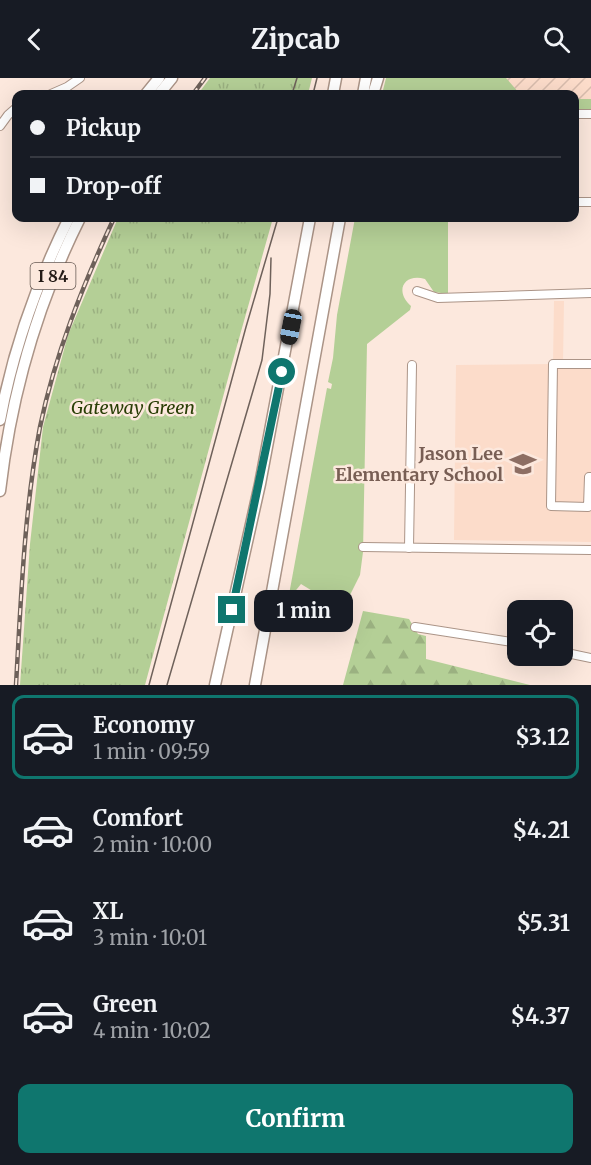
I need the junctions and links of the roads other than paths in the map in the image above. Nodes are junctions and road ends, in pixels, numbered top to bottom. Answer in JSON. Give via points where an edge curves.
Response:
{"nodes":[{"id":1,"x":80,"y":78,"type":"edge"},
{"id":2,"x":159,"y":78,"type":"edge"},
{"id":3,"x":172,"y":78,"type":"edge"},
{"id":4,"x":60,"y":90,"type":"edge"},
{"id":5,"x":149,"y":90,"type":"edge"},
{"id":6,"x":162,"y":90,"type":"edge"},
{"id":7,"x":12,"y":112,"type":"edge"},
{"id":8,"x":0,"y":126,"type":"edge"},
{"id":9,"x":67,"y":222,"type":"edge"},
{"id":10,"x":78,"y":222,"type":"edge"},
{"id":11,"x":309,"y":222,"type":"edge"},
{"id":12,"x":339,"y":222,"type":"edge"},
{"id":13,"x":417,"y":291,"type":"dead end"},
{"id":14,"x":591,"y":293,"type":"edge"},
{"id":15,"x":412,"y":364,"type":"dead end"},
{"id":16,"x":591,"y":364,"type":"edge"},
{"id":17,"x":0,"y":420,"type":"edge"},
{"id":18,"x":591,"y":477,"type":"edge"},
{"id":19,"x":0,"y":491,"type":"edge"},
{"id":20,"x":363,"y":547,"type":"dead end"},
{"id":21,"x":409,"y":548,"type":"junction"},
{"id":22,"x":591,"y":550,"type":"edge"},
{"id":23,"x":415,"y":627,"type":"dead end"},
{"id":24,"x":507,"y":642,"type":"edge"},
{"id":25,"x":573,"y":654,"type":"edge"},
{"id":26,"x":591,"y":658,"type":"edge"},
{"id":27,"x":215,"y":685,"type":"edge"},
{"id":28,"x":255,"y":685,"type":"edge"}],
"edges":[{"from":1,"to":4,"type":"street"},
{"from":2,"to":5,"type":"highway"},
{"from":3,"to":6,"type":"highway"},
{"from":7,"to":8,"type":"street"},
{"from":9,"to":17,"type":"highway","number":"I 84","via":[[24,325]]},
{"from":10,"to":19,"type":"highway","number":"I 84","via":[[48,287],[31,336],[12,412]]},
{"from":11,"to":27,"type":"highway","via":[[260,484]]},
{"from":12,"to":28,"type":"highway"},
{"from":13,"to":14,"type":"street","via":[[438,298]]},
{"from":15,"to":21,"type":"street"},
{"from":16,"to":18,"type":"street","via":[[553,364],[551,506],[588,507]]},
{"from":20,"to":21,"type":"street"},
{"from":21,"to":22,"type":"street"},
{"from":23,"to":24,"type":"street"},
{"from":25,"to":26,"type":"street"}]}
